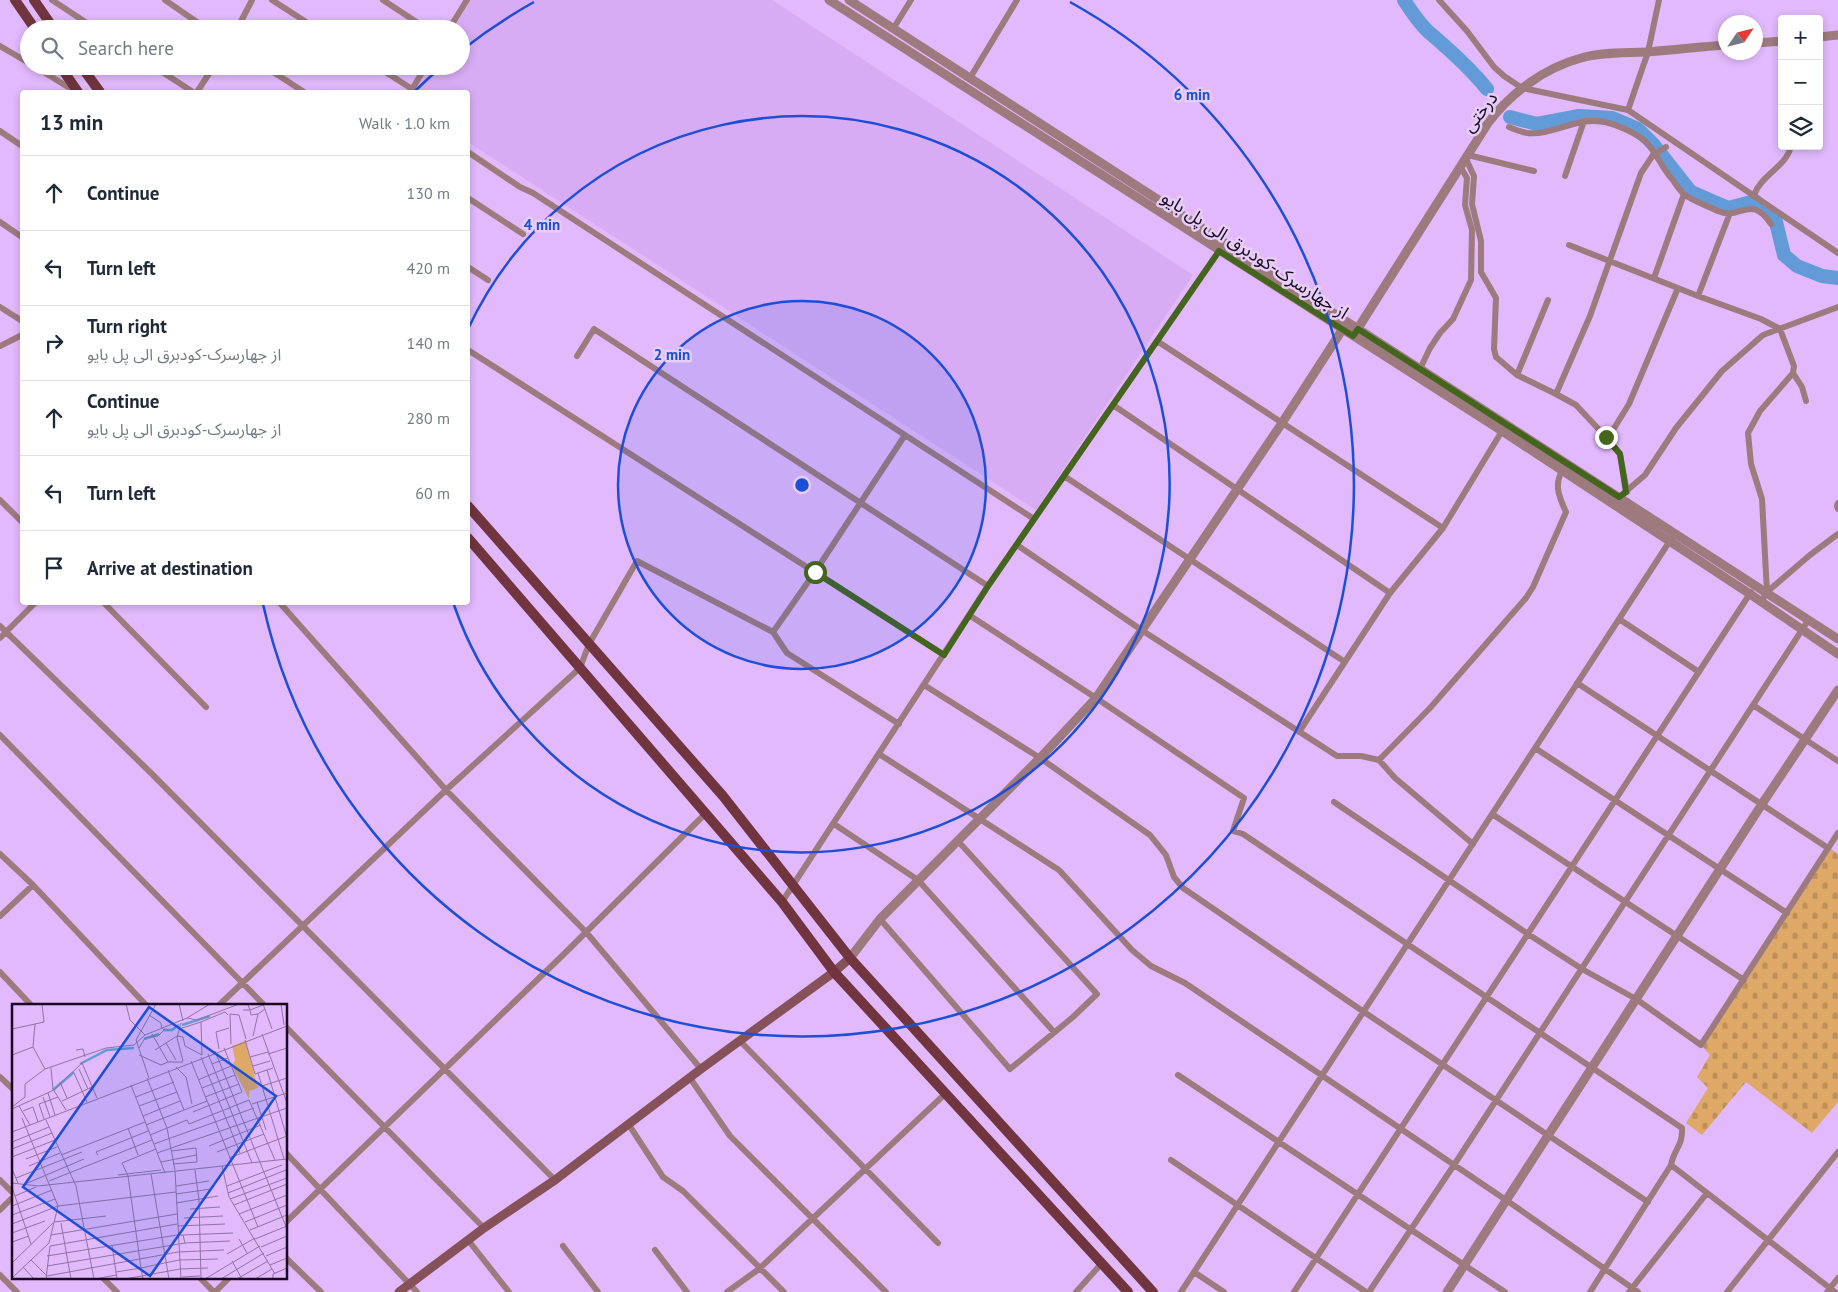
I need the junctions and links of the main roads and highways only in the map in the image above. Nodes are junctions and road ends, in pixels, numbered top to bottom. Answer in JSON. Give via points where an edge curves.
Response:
{"nodes":[{"id":1,"x":15,"y":0,"type":"edge"},
{"id":2,"x":34,"y":0,"type":"edge"},
{"id":3,"x":29,"y":20,"type":"edge"},
{"id":4,"x":48,"y":20,"type":"edge"},
{"id":5,"x":66,"y":75,"type":"edge"},
{"id":6,"x":88,"y":75,"type":"edge"},
{"id":7,"x":77,"y":90,"type":"edge"},
{"id":8,"x":99,"y":90,"type":"edge"},
{"id":9,"x":470,"y":508,"type":"edge"},
{"id":10,"x":470,"y":540,"type":"edge"},
{"id":11,"x":850,"y":958,"type":"junction"},
{"id":12,"x":834,"y":972,"type":"junction"},
{"id":13,"x":398,"y":1292,"type":"edge"},
{"id":14,"x":1128,"y":1292,"type":"edge"},
{"id":15,"x":1153,"y":1292,"type":"edge"}],
"edges":[{"from":1,"to":3,"type":"main road"},
{"from":2,"to":4,"type":"main road"},
{"from":5,"to":7,"type":"main road"},
{"from":6,"to":8,"type":"main road"},
{"from":9,"to":11,"type":"main road","via":[[723,796]]},
{"from":10,"to":12,"type":"main road","via":[[782,902]]},
{"from":11,"to":12,"type":"main road"},
{"from":11,"to":15,"type":"main road"},
{"from":12,"to":13,"type":"main road","via":[[555,1180]]},
{"from":12,"to":14,"type":"main road"}]}
